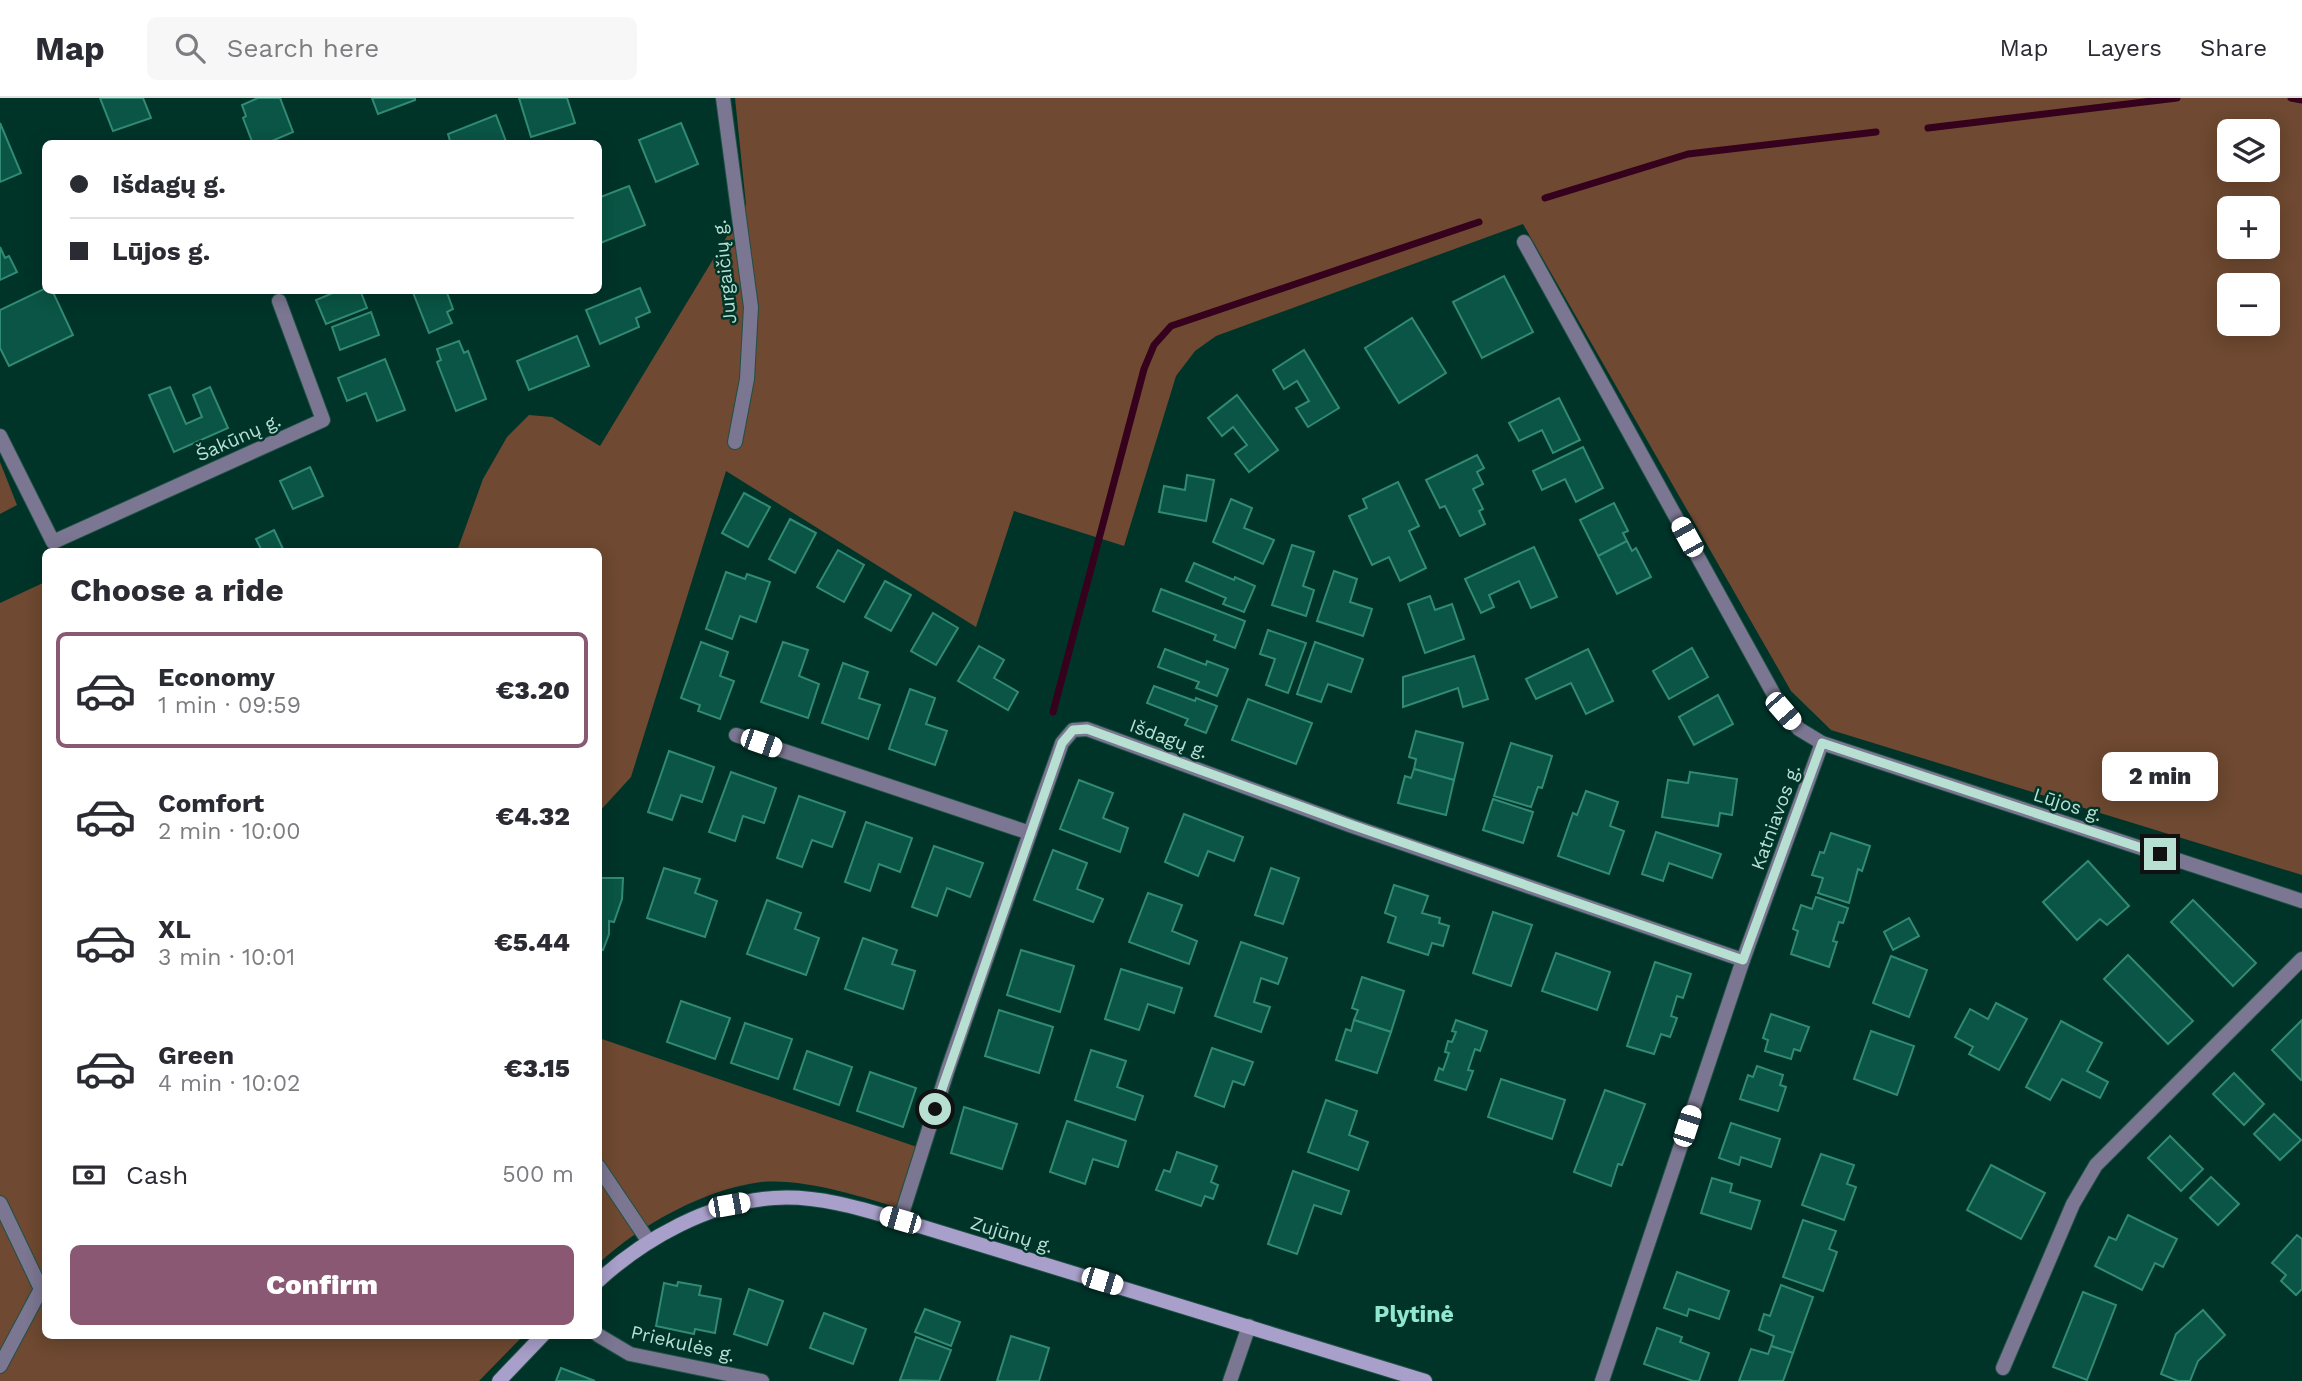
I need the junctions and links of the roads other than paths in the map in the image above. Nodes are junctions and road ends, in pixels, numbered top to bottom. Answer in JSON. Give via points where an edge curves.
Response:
{"nodes":[{"id":1,"x":723,"y":98,"type":"edge"},
{"id":2,"x":1524,"y":242,"type":"dead end"},
{"id":3,"x":279,"y":301,"type":"dead end"},
{"id":4,"x":0,"y":436,"type":"edge"},
{"id":5,"x":735,"y":442,"type":"dead end"},
{"id":6,"x":736,"y":735,"type":"dead end"},
{"id":7,"x":1822,"y":743,"type":"junction"},
{"id":8,"x":1030,"y":833,"type":"junction"},
{"id":9,"x":2302,"y":901,"type":"edge"},
{"id":10,"x":2302,"y":959,"type":"edge"},
{"id":11,"x":1743,"y":960,"type":"junction"},
{"id":12,"x":602,"y":1172,"type":"edge"},
{"id":13,"x":0,"y":1203,"type":"edge"},
{"id":14,"x":900,"y":1220,"type":"junction"},
{"id":15,"x":649,"y":1242,"type":"junction"},
{"id":16,"x":602,"y":1278,"type":"edge"},
{"id":17,"x":1249,"y":1326,"type":"junction"},
{"id":18,"x":602,"y":1338,"type":"edge"},
{"id":19,"x":539,"y":1339,"type":"edge"},
{"id":20,"x":0,"y":1366,"type":"edge"},
{"id":21,"x":2003,"y":1368,"type":"dead end"},
{"id":22,"x":499,"y":1381,"type":"edge"},
{"id":23,"x":762,"y":1381,"type":"edge"},
{"id":24,"x":1230,"y":1381,"type":"edge"},
{"id":25,"x":1425,"y":1381,"type":"edge"},
{"id":26,"x":1602,"y":1381,"type":"edge"}],
"edges":[{"from":1,"to":5,"type":"street","name":"Jurgaičių g.","via":[[751,307],[747,379]]},
{"from":2,"to":7,"type":"street","via":[[1783,711],[1799,729]]},
{"from":3,"to":4,"type":"street","name":"Šakūnų g.","via":[[323,420],[53,542]]},
{"from":6,"to":8,"type":"street"},
{"from":7,"to":9,"type":"street","name":"Lūjos g."},
{"from":7,"to":11,"type":"street","name":"Katniavos g."},
{"from":8,"to":11,"type":"street","name":"Išdagų g.","via":[[1062,743],[1073,730],[1087,729]]},
{"from":8,"to":14,"type":"street","name":"Išdagų g."},
{"from":10,"to":21,"type":"street","via":[[2096,1165],[2073,1205]]},
{"from":11,"to":26,"type":"street","name":"Katniavos g."},
{"from":12,"to":15,"type":"street"},
{"from":13,"to":20,"type":"street","via":[[41,1289]]},
{"from":14,"to":15,"type":"main road","name":"Zujūnų g.","via":[[817,1200],[774,1198],[729,1205]]},
{"from":14,"to":17,"type":"main road","name":"Zujūnų g."},
{"from":15,"to":16,"type":"main road","name":"Zujūnų g."},
{"from":17,"to":24,"type":"street"},
{"from":17,"to":25,"type":"main road","name":"Zujūnų g."},
{"from":18,"to":23,"type":"street","name":"Priekulės g.","via":[[630,1354]]},
{"from":19,"to":22,"type":"main road"}]}
